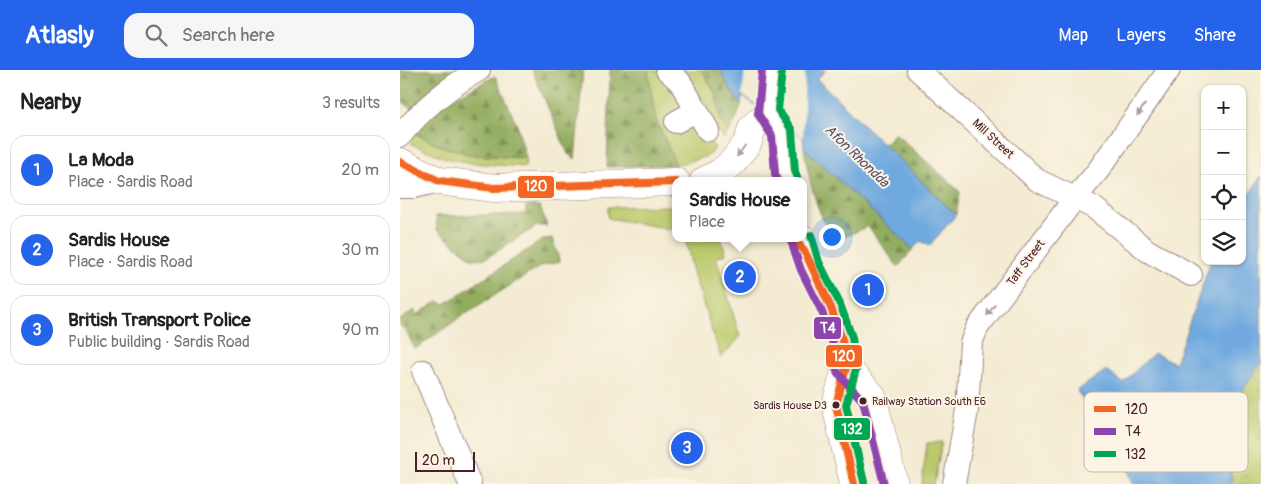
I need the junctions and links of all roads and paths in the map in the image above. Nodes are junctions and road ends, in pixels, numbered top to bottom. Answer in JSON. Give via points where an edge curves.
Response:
{"nodes":[{"id":1,"x":479,"y":70,"type":"edge"},
{"id":2,"x":666,"y":70,"type":"edge"},
{"id":3,"x":772,"y":70,"type":"edge"},
{"id":4,"x":918,"y":70,"type":"edge"},
{"id":5,"x":1169,"y":70,"type":"edge"},
{"id":6,"x":697,"y":110,"type":"junction"},
{"id":7,"x":768,"y":113,"type":"junction"},
{"id":8,"x":676,"y":122,"type":"dead end"},
{"id":9,"x":708,"y":130,"type":"dead end"},
{"id":10,"x":400,"y":136,"type":"edge"},
{"id":11,"x":400,"y":162,"type":"edge"},
{"id":12,"x":712,"y":177,"type":"edge"},
{"id":13,"x":786,"y":177,"type":"edge"},
{"id":14,"x":439,"y":180,"type":"junction"},
{"id":15,"x":672,"y":182,"type":"edge"},
{"id":16,"x":400,"y":187,"type":"edge"},
{"id":17,"x":1075,"y":198,"type":"junction"},
{"id":18,"x":799,"y":242,"type":"edge"},
{"id":19,"x":1191,"y":275,"type":"dead end"},
{"id":20,"x":846,"y":368,"type":"junction"},
{"id":21,"x":423,"y":371,"type":"dead end"},
{"id":22,"x":470,"y":484,"type":"edge"},
{"id":23,"x":854,"y":484,"type":"edge"},
{"id":24,"x":894,"y":484,"type":"edge"},
{"id":25,"x":954,"y":484,"type":"edge"}],
"edges":[{"from":1,"to":10,"type":"street","via":[[443,93],[414,118]]},
{"from":2,"to":6,"type":"street","via":[[680,82]]},
{"from":3,"to":7,"type":"main road"},
{"from":4,"to":17,"type":"street","name":"Mill Street","via":[[1037,180]]},
{"from":5,"to":17,"type":"street","name":"Taff Street","one_way":true},
{"from":6,"to":8,"type":"street"},
{"from":6,"to":9,"type":"street"},
{"from":7,"to":12,"type":"main road","one_way":true,"via":[[752,128],[748,142],[733,162]]},
{"from":7,"to":13,"type":"main road","via":[[782,134]]},
{"from":11,"to":14,"type":"main road"},
{"from":14,"to":15,"type":"main road","via":[[494,188]]},
{"from":14,"to":16,"type":"street"},
{"from":17,"to":19,"type":"street","name":"Mill Street","via":[[1092,207],[1148,251]]},
{"from":17,"to":25,"type":"street","name":"Taff Street","one_way":true,"via":[[977,328],[971,342],[968,410]]},
{"from":18,"to":20,"type":"main road","via":[[840,331]]},
{"from":20,"to":23,"type":"main road","via":[[836,405]]},
{"from":20,"to":24,"type":"main road","via":[[872,396]]},
{"from":21,"to":22,"type":"street"}]}
